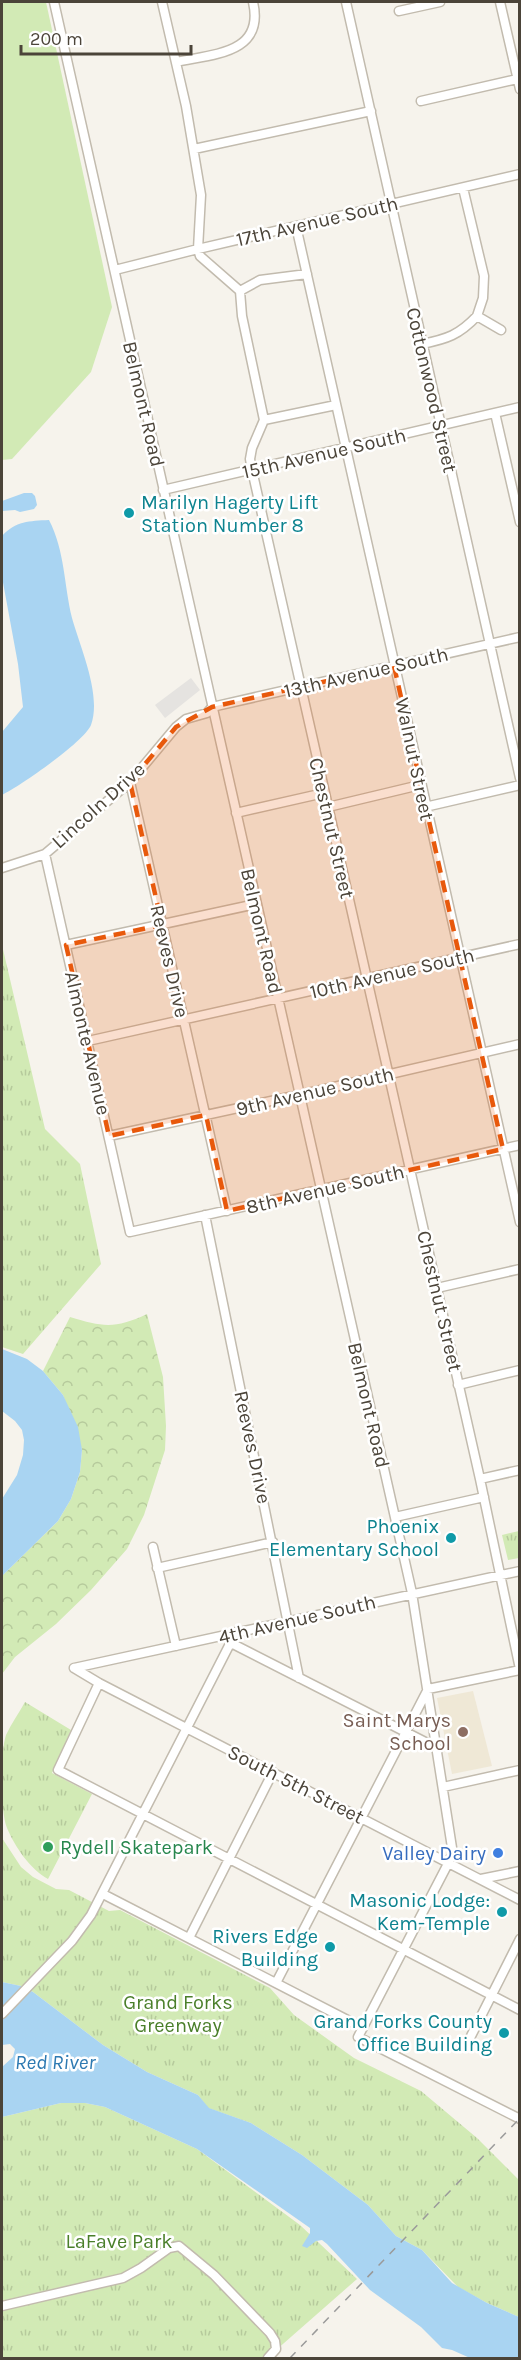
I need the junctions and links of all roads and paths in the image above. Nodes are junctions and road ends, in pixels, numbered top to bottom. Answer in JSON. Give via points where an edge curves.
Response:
{"nodes":[{"id":1,"x":54,"y":2,"type":"edge"},
{"id":2,"x":162,"y":2,"type":"edge"},
{"id":3,"x":253,"y":2,"type":"edge"},
{"id":4,"x":346,"y":2,"type":"edge"},
{"id":5,"x":440,"y":2,"type":"edge"},
{"id":6,"x":500,"y":2,"type":"edge"},
{"id":7,"x":399,"y":11,"type":"dead end"},
{"id":8,"x":176,"y":62,"type":"junction"},
{"id":9,"x":517,"y":79,"type":"junction"},
{"id":10,"x":519,"y":89,"type":"edge"},
{"id":11,"x":421,"y":101,"type":"dead end"},
{"id":12,"x":371,"y":111,"type":"junction"},
{"id":13,"x":194,"y":149,"type":"junction"},
{"id":14,"x":519,"y":174,"type":"edge"},
{"id":15,"x":463,"y":188,"type":"junction"},
{"id":16,"x":391,"y":204,"type":"junction"},
{"id":17,"x":296,"y":226,"type":"junction"},
{"id":18,"x":198,"y":249,"type":"junction"},
{"id":19,"x":115,"y":270,"type":"junction"},
{"id":20,"x":307,"y":274,"type":"junction"},
{"id":21,"x":240,"y":291,"type":"junction"},
{"id":22,"x":477,"y":316,"type":"junction"},
{"id":23,"x":501,"y":330,"type":"dead end"},
{"id":24,"x":422,"y":344,"type":"junction"},
{"id":25,"x":336,"y":405,"type":"junction"},
{"id":26,"x":519,"y":407,"type":"edge"},
{"id":27,"x":495,"y":413,"type":"junction"},
{"id":28,"x":264,"y":420,"type":"junction"},
{"id":29,"x":440,"y":426,"type":"junction"},
{"id":30,"x":346,"y":448,"type":"junction"},
{"id":31,"x":252,"y":470,"type":"junction"},
{"id":32,"x":163,"y":490,"type":"junction"},
{"id":33,"x":519,"y":522,"type":"edge"},
{"id":34,"x":519,"y":637,"type":"edge"},
{"id":35,"x":489,"y":644,"type":"junction"},
{"id":36,"x":394,"y":666,"type":"junction"},
{"id":37,"x":301,"y":688,"type":"junction"},
{"id":38,"x":212,"y":707,"type":"junction"},
{"id":39,"x":519,"y":778,"type":"edge"},
{"id":40,"x":130,"y":782,"type":"junction"},
{"id":41,"x":420,"y":785,"type":"junction"},
{"id":42,"x":519,"y":785,"type":"edge"},
{"id":43,"x":324,"y":793,"type":"junction"},
{"id":44,"x":328,"y":807,"type":"junction"},
{"id":45,"x":425,"y":807,"type":"junction"},
{"id":46,"x":236,"y":813,"type":"junction"},
{"id":47,"x":45,"y":854,"type":"junction"},
{"id":48,"x":2,"y":868,"type":"edge"},
{"id":49,"x":256,"y":904,"type":"junction"},
{"id":50,"x":162,"y":924,"type":"junction"},
{"id":51,"x":519,"y":944,"type":"edge"},
{"id":52,"x":66,"y":945,"type":"junction"},
{"id":53,"x":459,"y":957,"type":"junction"},
{"id":54,"x":366,"y":979,"type":"junction"},
{"id":55,"x":278,"y":999,"type":"junction"},
{"id":56,"x":184,"y":1020,"type":"junction"},
{"id":57,"x":88,"y":1041,"type":"junction"},
{"id":58,"x":519,"y":1044,"type":"edge"},
{"id":59,"x":481,"y":1053,"type":"junction"},
{"id":60,"x":389,"y":1075,"type":"junction"},
{"id":61,"x":300,"y":1095,"type":"junction"},
{"id":62,"x":206,"y":1115,"type":"junction"},
{"id":63,"x":109,"y":1136,"type":"junction"},
{"id":64,"x":519,"y":1145,"type":"edge"},
{"id":65,"x":503,"y":1149,"type":"junction"},
{"id":66,"x":410,"y":1170,"type":"junction"},
{"id":67,"x":321,"y":1190,"type":"junction"},
{"id":68,"x":227,"y":1211,"type":"junction"},
{"id":69,"x":205,"y":1215,"type":"junction"},
{"id":70,"x":519,"y":1222,"type":"edge"},
{"id":71,"x":130,"y":1232,"type":"joint"},
{"id":72,"x":519,"y":1269,"type":"edge"},
{"id":73,"x":437,"y":1288,"type":"junction"},
{"id":74,"x":519,"y":1370,"type":"edge"},
{"id":75,"x":458,"y":1384,"type":"junction"},
{"id":76,"x":519,"y":1470,"type":"edge"},
{"id":77,"x":480,"y":1479,"type":"junction"},
{"id":78,"x":484,"y":1497,"type":"junction"},
{"id":79,"x":395,"y":1517,"type":"junction"},
{"id":80,"x":273,"y":1542,"type":"junction"},
{"id":81,"x":153,"y":1546,"type":"dead end"},
{"id":82,"x":157,"y":1569,"type":"junction"},
{"id":83,"x":519,"y":1571,"type":"edge"},
{"id":84,"x":499,"y":1576,"type":"junction"},
{"id":85,"x":412,"y":1593,"type":"junction"},
{"id":86,"x":288,"y":1621,"type":"junction"},
{"id":87,"x":236,"y":1632,"type":"junction"},
{"id":88,"x":231,"y":1643,"type":"junction"},
{"id":89,"x":176,"y":1646,"type":"junction"},
{"id":90,"x":74,"y":1668,"type":"joint"},
{"id":91,"x":519,"y":1670,"type":"edge"},
{"id":92,"x":299,"y":1678,"type":"junction"},
{"id":93,"x":99,"y":1683,"type":"junction"},
{"id":94,"x":428,"y":1689,"type":"junction"},
{"id":95,"x":187,"y":1728,"type":"junction"},
{"id":96,"x":405,"y":1733,"type":"junction"},
{"id":97,"x":437,"y":1748,"type":"junction"},
{"id":98,"x":519,"y":1770,"type":"edge"},
{"id":99,"x":273,"y":1772,"type":"junction"},
{"id":100,"x":443,"y":1786,"type":"junction"},
{"id":101,"x":142,"y":1815,"type":"junction"},
{"id":102,"x":361,"y":1817,"type":"junction"},
{"id":103,"x":230,"y":1859,"type":"junction"},
{"id":104,"x":448,"y":1863,"type":"junction"},
{"id":105,"x":519,"y":1871,"type":"edge"},
{"id":106,"x":481,"y":1879,"type":"junction"},
{"id":107,"x":103,"y":1894,"type":"junction"},
{"id":108,"x":519,"y":1900,"type":"edge"},
{"id":109,"x":317,"y":1905,"type":"junction"},
{"id":110,"x":189,"y":1938,"type":"junction"},
{"id":111,"x":519,"y":1939,"type":"edge"},
{"id":112,"x":404,"y":1949,"type":"junction"},
{"id":113,"x":276,"y":1983,"type":"junction"},
{"id":114,"x":491,"y":1996,"type":"junction"},
{"id":115,"x":519,"y":2010,"type":"edge"},
{"id":116,"x":2,"y":2014,"type":"edge"},
{"id":117,"x":363,"y":2028,"type":"junction"},
{"id":118,"x":470,"y":2038,"type":"dead end"},
{"id":119,"x":519,"y":2119,"type":"edge"},
{"id":120,"x":6,"y":2305,"type":"edge"},
{"id":121,"x":272,"y":2355,"type":"edge"}],
"edges":[{"from":1,"to":19,"type":"street","name":"Belmont Road"},
{"from":2,"to":8,"type":"street"},
{"from":3,"to":8,"type":"street","via":[[255,25],[244,44]]},
{"from":4,"to":12,"type":"street","name":"Cottonwood Street"},
{"from":5,"to":7,"type":"street"},
{"from":6,"to":9,"type":"street"},
{"from":8,"to":13,"type":"street"},
{"from":9,"to":10,"type":"street"},
{"from":9,"to":11,"type":"street"},
{"from":12,"to":13,"type":"street"},
{"from":12,"to":16,"type":"street","name":"Cottonwood Street"},
{"from":13,"to":18,"type":"street","via":[[202,200]]},
{"from":14,"to":15,"type":"street","name":"17th Avenue South"},
{"from":15,"to":16,"type":"street","name":"17th Avenue South"},
{"from":15,"to":22,"type":"street","via":[[484,276]]},
{"from":16,"to":17,"type":"street","name":"17th Avenue South"},
{"from":16,"to":24,"type":"street","name":"Cottonwood Street"},
{"from":17,"to":18,"type":"street","name":"17th Avenue South"},
{"from":17,"to":20,"type":"street","name":"Walnut Street"},
{"from":18,"to":19,"type":"street","name":"17th Avenue South"},
{"from":18,"to":21,"type":"street","via":[[200,256]]},
{"from":19,"to":32,"type":"street","name":"Belmont Road"},
{"from":20,"to":21,"type":"street","via":[[260,280]]},
{"from":20,"to":25,"type":"street","name":"Walnut Street"},
{"from":21,"to":28,"type":"street"},
{"from":22,"to":23,"type":"street"},
{"from":22,"to":24,"type":"street","via":[[463,331]]},
{"from":24,"to":29,"type":"street","name":"Cottonwood Street"},
{"from":25,"to":28,"type":"street"},
{"from":25,"to":30,"type":"street","name":"Walnut Street"},
{"from":26,"to":27,"type":"street","name":"15th Avenue South"},
{"from":27,"to":29,"type":"street","name":"15th Avenue South"},
{"from":27,"to":33,"type":"street"},
{"from":28,"to":31,"type":"street","name":"Chestnut Street","via":[[252,448]]},
{"from":29,"to":30,"type":"street","name":"15th Avenue South"},
{"from":29,"to":35,"type":"street","name":"Cottonwood Street"},
{"from":30,"to":31,"type":"street","name":"15th Avenue South"},
{"from":30,"to":36,"type":"street","name":"Walnut Street"},
{"from":31,"to":32,"type":"street","name":"15th Avenue South"},
{"from":31,"to":37,"type":"street","name":"Chestnut Street"},
{"from":32,"to":38,"type":"street","name":"Belmont Road"},
{"from":34,"to":35,"type":"street","name":"13th Avenue South"},
{"from":35,"to":36,"type":"street","name":"13th Avenue South"},
{"from":35,"to":39,"type":"street","name":"Cottonwood Street"},
{"from":36,"to":37,"type":"street","name":"13th Avenue South"},
{"from":36,"to":41,"type":"street","name":"Walnut Street"},
{"from":37,"to":38,"type":"street","name":"13th Avenue South"},
{"from":37,"to":43,"type":"street","name":"Chestnut Street"},
{"from":38,"to":40,"type":"street","name":"Lincoln Drive","via":[[176,727]]},
{"from":38,"to":46,"type":"street","name":"Belmont Road"},
{"from":40,"to":47,"type":"street","name":"Lincoln Drive"},
{"from":40,"to":50,"type":"street","name":"Reeves Drive"},
{"from":41,"to":44,"type":"street"},
{"from":41,"to":45,"type":"street","name":"Walnut Street"},
{"from":42,"to":45,"type":"street"},
{"from":43,"to":44,"type":"street","name":"Chestnut Street"},
{"from":43,"to":46,"type":"street"},
{"from":44,"to":54,"type":"street","name":"Chestnut Street"},
{"from":45,"to":53,"type":"street","name":"Walnut Street"},
{"from":46,"to":49,"type":"street","name":"Belmont Road"},
{"from":47,"to":48,"type":"street","name":"Lincoln Drive"},
{"from":47,"to":52,"type":"street","name":"Almonte Avenue"},
{"from":49,"to":50,"type":"street"},
{"from":49,"to":55,"type":"street","name":"Belmont Road"},
{"from":50,"to":52,"type":"street"},
{"from":50,"to":56,"type":"street","name":"Reeves Drive"},
{"from":51,"to":53,"type":"street","name":"10th Avenue South"},
{"from":52,"to":57,"type":"street","name":"Almonte Avenue"},
{"from":53,"to":54,"type":"street","name":"10th Avenue South"},
{"from":53,"to":59,"type":"street","name":"Walnut Street"},
{"from":54,"to":55,"type":"street","name":"10th Avenue South"},
{"from":54,"to":60,"type":"street","name":"Chestnut Street"},
{"from":55,"to":56,"type":"street","name":"10th Avenue South"},
{"from":55,"to":61,"type":"street","name":"Belmont Road"},
{"from":56,"to":57,"type":"street","name":"10th Avenue South"},
{"from":56,"to":62,"type":"street","name":"Reeves Drive"},
{"from":57,"to":63,"type":"street","name":"Almonte Avenue"},
{"from":58,"to":59,"type":"street","name":"9th Avenue South"},
{"from":59,"to":60,"type":"street","name":"9th Avenue South"},
{"from":59,"to":65,"type":"street","name":"Walnut Street"},
{"from":60,"to":61,"type":"street","name":"9th Avenue South"},
{"from":60,"to":66,"type":"street","name":"Chestnut Street"},
{"from":61,"to":62,"type":"street","name":"9th Avenue South"},
{"from":61,"to":67,"type":"street","name":"Belmont Road"},
{"from":62,"to":63,"type":"street","name":"9th Avenue South"},
{"from":62,"to":68,"type":"street","name":"Reeves Drive"},
{"from":63,"to":71,"type":"street","name":"Almonte Avenue"},
{"from":64,"to":65,"type":"street","name":"8th Avenue South"},
{"from":65,"to":66,"type":"street","name":"8th Avenue South"},
{"from":65,"to":70,"type":"street","name":"Walnut Street"},
{"from":66,"to":67,"type":"street","name":"8th Avenue South"},
{"from":66,"to":73,"type":"street","name":"Chestnut Street"},
{"from":67,"to":68,"type":"street","name":"8th Avenue South"},
{"from":67,"to":79,"type":"street","name":"Belmont Road"},
{"from":68,"to":69,"type":"street","name":"8th Avenue South"},
{"from":69,"to":71,"type":"street","name":"8th Avenue South"},
{"from":69,"to":80,"type":"street","name":"Reeves Drive"},
{"from":72,"to":73,"type":"street"},
{"from":73,"to":75,"type":"street","name":"Chestnut Street"},
{"from":74,"to":75,"type":"street"},
{"from":75,"to":77,"type":"street","name":"Chestnut Street"},
{"from":76,"to":77,"type":"street"},
{"from":77,"to":78,"type":"street","name":"Chestnut Street"},
{"from":78,"to":79,"type":"street"},
{"from":78,"to":84,"type":"street","name":"Chestnut Street"},
{"from":79,"to":85,"type":"street","name":"Belmont Road"},
{"from":80,"to":82,"type":"street"},
{"from":80,"to":86,"type":"street","name":"Reeves Drive"},
{"from":81,"to":82,"type":"street"},
{"from":82,"to":89,"type":"street"},
{"from":83,"to":84,"type":"street","name":"4th Avenue South"},
{"from":84,"to":85,"type":"street","name":"4th Avenue South"},
{"from":84,"to":91,"type":"street","name":"Chestnut Street"},
{"from":85,"to":86,"type":"street","name":"4th Avenue South"},
{"from":85,"to":94,"type":"street","name":"Belmont Road"},
{"from":86,"to":87,"type":"street","name":"4th Avenue South"},
{"from":86,"to":92,"type":"street","name":"Reeves Drive"},
{"from":87,"to":88,"type":"street"},
{"from":87,"to":89,"type":"street","name":"4th Avenue South"},
{"from":88,"to":92,"type":"street"},
{"from":88,"to":95,"type":"street"},
{"from":89,"to":90,"type":"street","name":"4th Avenue South"},
{"from":90,"to":93,"type":"street","name":"South 5th Street"},
{"from":91,"to":94,"type":"street"},
{"from":92,"to":96,"type":"street"},
{"from":93,"to":95,"type":"street","name":"South 5th Street"},
{"from":93,"to":101,"type":"street","via":[[58,1770]]},
{"from":94,"to":96,"type":"street"},
{"from":94,"to":97,"type":"street","name":"Belmont Road"},
{"from":95,"to":99,"type":"street","name":"South 5th Street"},
{"from":95,"to":101,"type":"street"},
{"from":96,"to":97,"type":"street"},
{"from":96,"to":102,"type":"street"},
{"from":97,"to":100,"type":"street","name":"Belmont Road"},
{"from":98,"to":100,"type":"street"},
{"from":99,"to":102,"type":"street","name":"South 5th Street"},
{"from":99,"to":103,"type":"street"},
{"from":100,"to":104,"type":"street","name":"Belmont Road","via":[[453,1854]]},
{"from":101,"to":103,"type":"street"},
{"from":101,"to":107,"type":"street"},
{"from":102,"to":104,"type":"street","name":"South 5th Street"},
{"from":102,"to":109,"type":"street"},
{"from":103,"to":109,"type":"street"},
{"from":103,"to":110,"type":"street"},
{"from":104,"to":106,"type":"street","name":"South 5th Street"},
{"from":104,"to":112,"type":"street"},
{"from":105,"to":106,"type":"street"},
{"from":106,"to":108,"type":"street","name":"South 5th Street"},
{"from":107,"to":110,"type":"street"},
{"from":107,"to":116,"type":"street","via":[[83,1928]]},
{"from":109,"to":112,"type":"street"},
{"from":109,"to":113,"type":"street"},
{"from":110,"to":113,"type":"street"},
{"from":111,"to":114,"type":"street"},
{"from":112,"to":114,"type":"street"},
{"from":112,"to":117,"type":"street"},
{"from":113,"to":117,"type":"street"},
{"from":114,"to":115,"type":"street"},
{"from":114,"to":118,"type":"street"},
{"from":117,"to":119,"type":"street","via":[[358,2037]]},
{"from":120,"to":121,"type":"street","via":[[123,2278],[175,2245],[185,2249],[267,2329],[275,2341]]}]}
